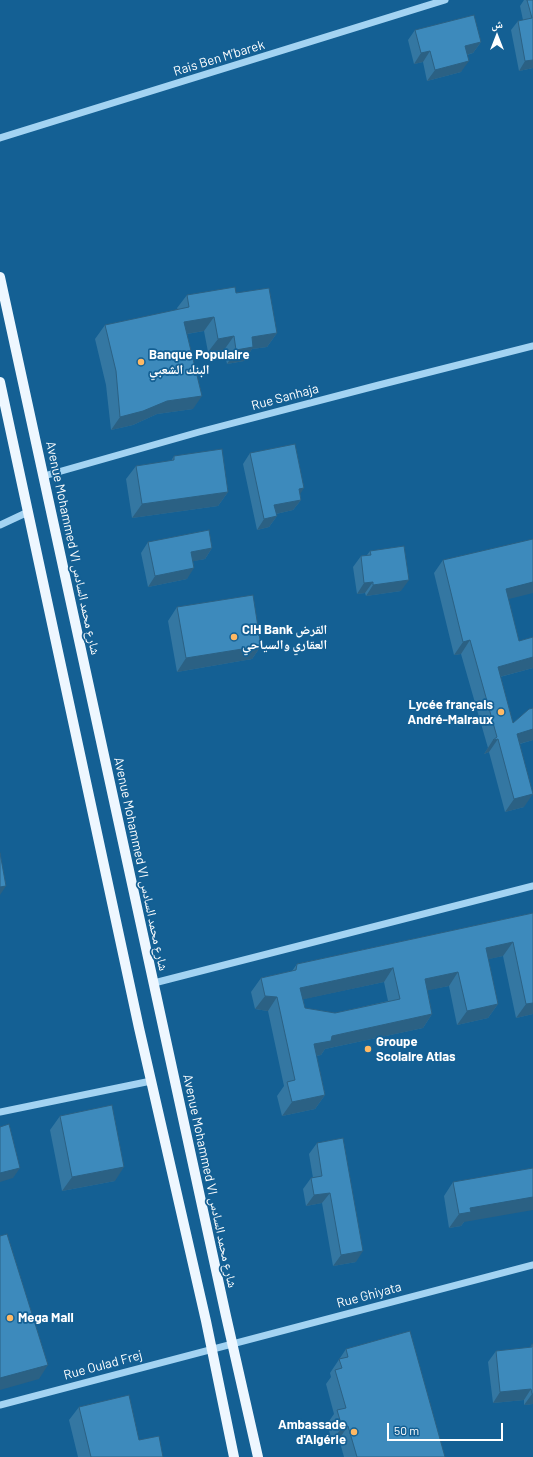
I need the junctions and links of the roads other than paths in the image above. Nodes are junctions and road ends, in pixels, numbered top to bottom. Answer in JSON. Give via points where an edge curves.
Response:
{"nodes":[{"id":1,"x":445,"y":0,"type":"edge"},
{"id":2,"x":0,"y":138,"type":"edge"},
{"id":3,"x":0,"y":277,"type":"edge"},
{"id":4,"x":533,"y":346,"type":"edge"},
{"id":5,"x":0,"y":382,"type":"edge"},
{"id":6,"x":44,"y":476,"type":"junction"},
{"id":7,"x":28,"y":512,"type":"junction"},
{"id":8,"x":0,"y":525,"type":"edge"},
{"id":9,"x":533,"y":886,"type":"edge"},
{"id":10,"x":154,"y":983,"type":"junction"},
{"id":11,"x":151,"y":1081,"type":"junction"},
{"id":12,"x":0,"y":1112,"type":"edge"},
{"id":13,"x":533,"y":1265,"type":"edge"},
{"id":14,"x":233,"y":1344,"type":"junction"},
{"id":15,"x":211,"y":1349,"type":"junction"},
{"id":16,"x":0,"y":1405,"type":"edge"},
{"id":17,"x":234,"y":1457,"type":"edge"},
{"id":18,"x":258,"y":1457,"type":"edge"}],
"edges":[{"from":1,"to":2,"type":"street","name":"Rais Ben M’barek"},
{"from":3,"to":6,"type":"main road","name":"Avenue Mohammed VI شارع محمد السادس"},
{"from":4,"to":6,"type":"street","name":"Rue Sanhaja","via":[[199,432]]},
{"from":5,"to":7,"type":"main road"},
{"from":6,"to":10,"type":"main road","name":"Avenue Mohammed VI شارع محمد السادس"},
{"from":7,"to":8,"type":"street"},
{"from":7,"to":11,"type":"main road"},
{"from":9,"to":10,"type":"street"},
{"from":10,"to":14,"type":"main road","name":"Avenue Mohammed VI شارع محمد السادس"},
{"from":11,"to":12,"type":"street"},
{"from":11,"to":15,"type":"main road"},
{"from":13,"to":14,"type":"street","name":"Rue Ghiyata"},
{"from":14,"to":15,"type":"street","name":"Rue Ghiyata"},
{"from":14,"to":18,"type":"main road","name":"Avenue Mohammed VI شارع محمد السادس"},
{"from":15,"to":16,"type":"street","name":"Rue Oulad Frej"},
{"from":15,"to":17,"type":"main road"}]}
